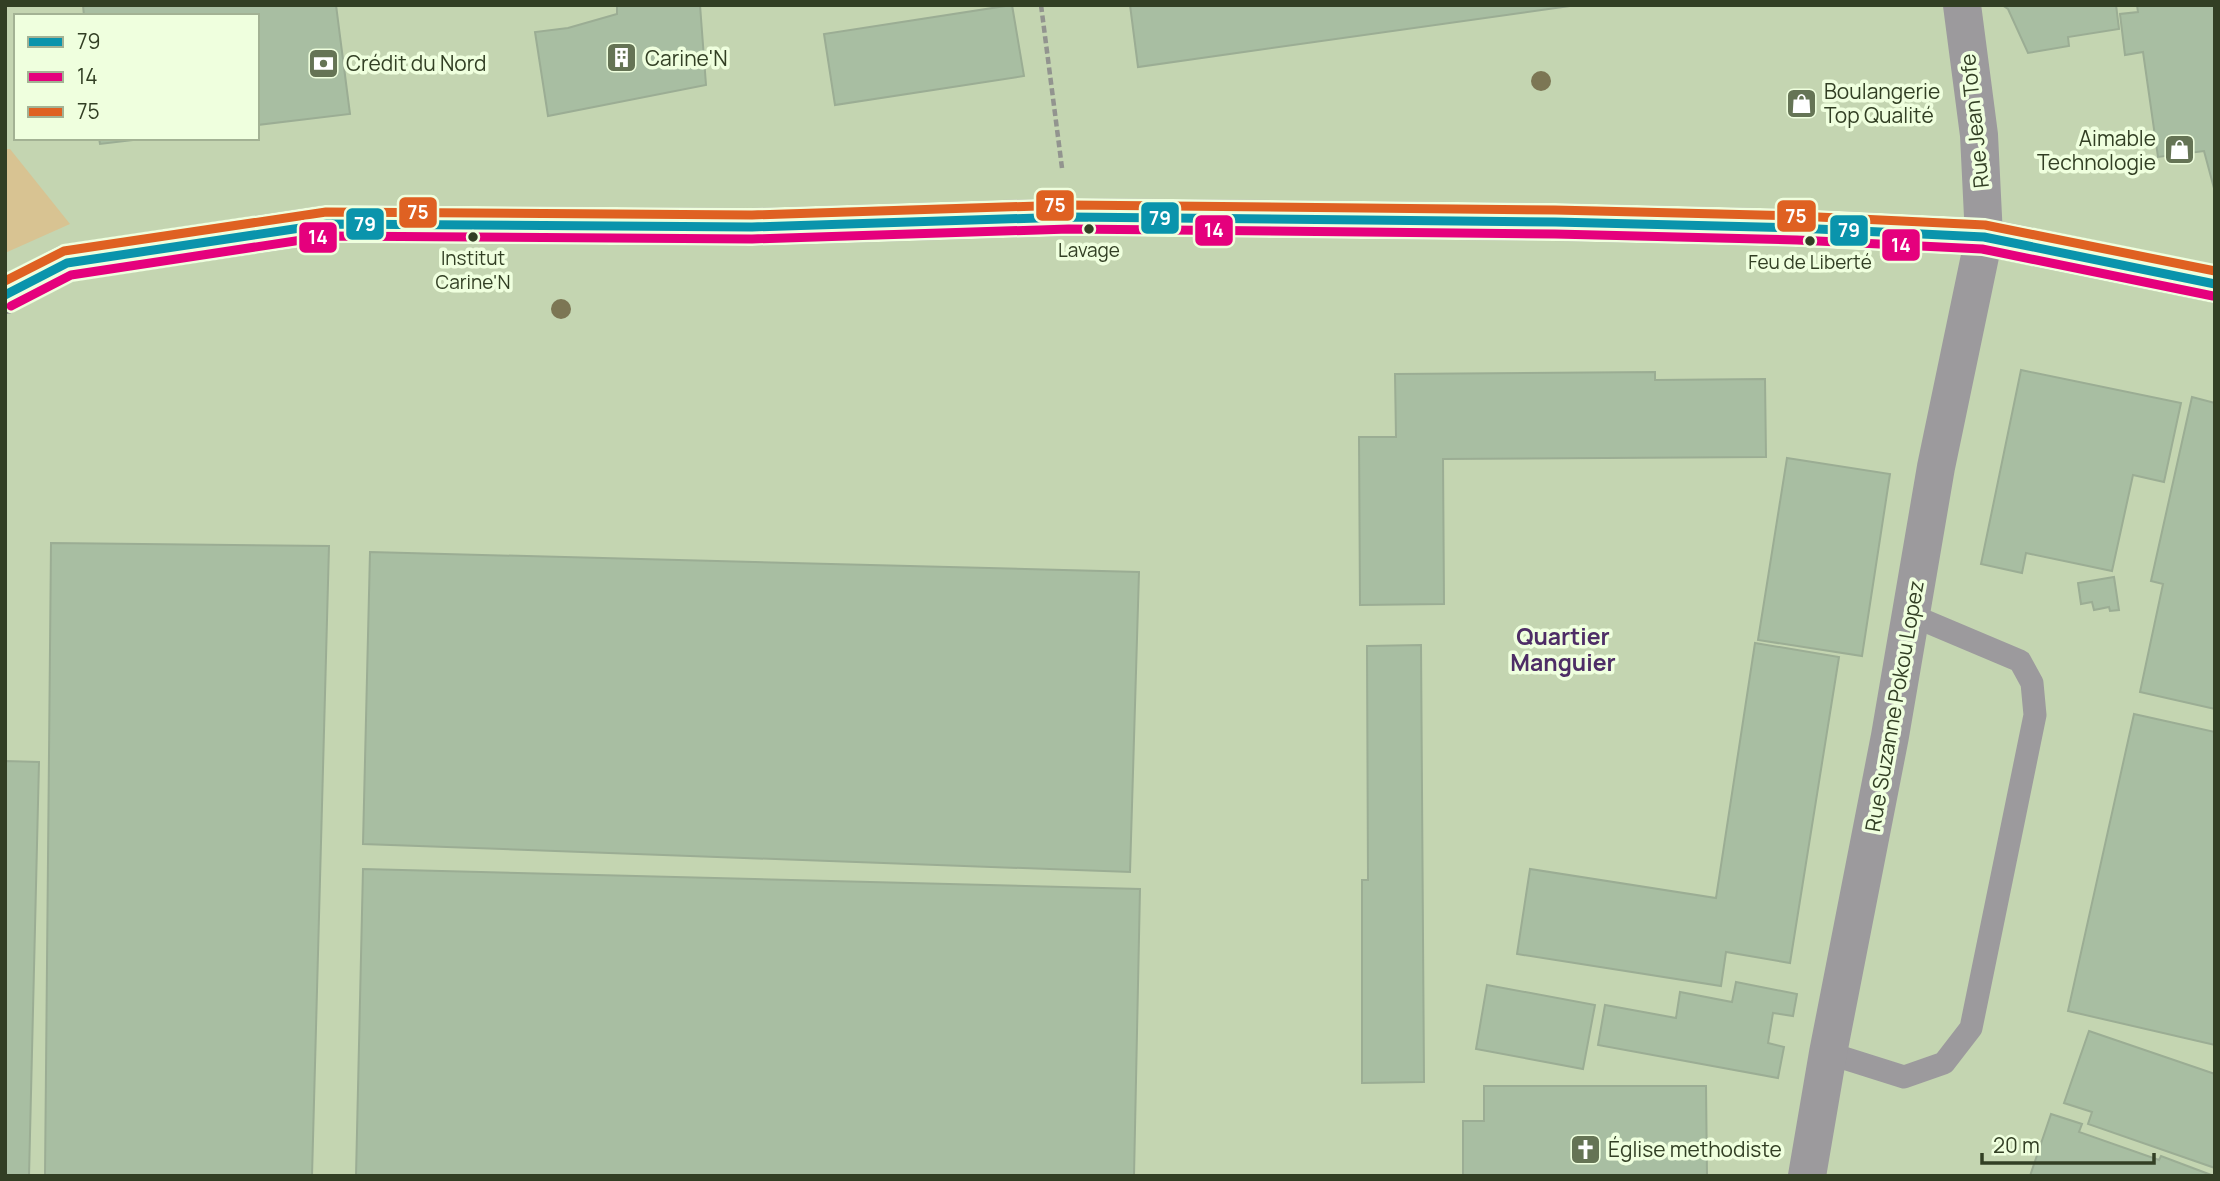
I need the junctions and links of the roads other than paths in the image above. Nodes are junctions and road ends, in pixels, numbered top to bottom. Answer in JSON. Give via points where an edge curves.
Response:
{"nodes":[{"id":1,"x":1962,"y":5,"type":"edge"},
{"id":2,"x":1984,"y":237,"type":"junction"},
{"id":3,"x":2215,"y":284,"type":"edge"},
{"id":4,"x":5,"y":295,"type":"edge"},
{"id":5,"x":1910,"y":615,"type":"junction"},
{"id":6,"x":1828,"y":1053,"type":"junction"},
{"id":7,"x":1807,"y":1176,"type":"edge"}],
"edges":[{"from":1,"to":2,"type":"street","name":"Rue Jean Tofe","via":[[1979,135]]},
{"from":2,"to":3,"type":"street"},
{"from":2,"to":4,"type":"street","via":[[1582,222],[1069,217],[752,227],[327,224],[67,263]]},
{"from":2,"to":5,"type":"street","name":"Rue Suzanne Pokou Lopez"},
{"from":5,"to":6,"type":"street","name":"Rue Suzanne Pokou Lopez"},
{"from":5,"to":6,"type":"lane","via":[[2020,661],[2032,683],[2035,715],[1971,1028],[1944,1063],[1904,1077]]},
{"from":6,"to":7,"type":"street","name":"Rue Suzanne Pokou Lopez"}]}
